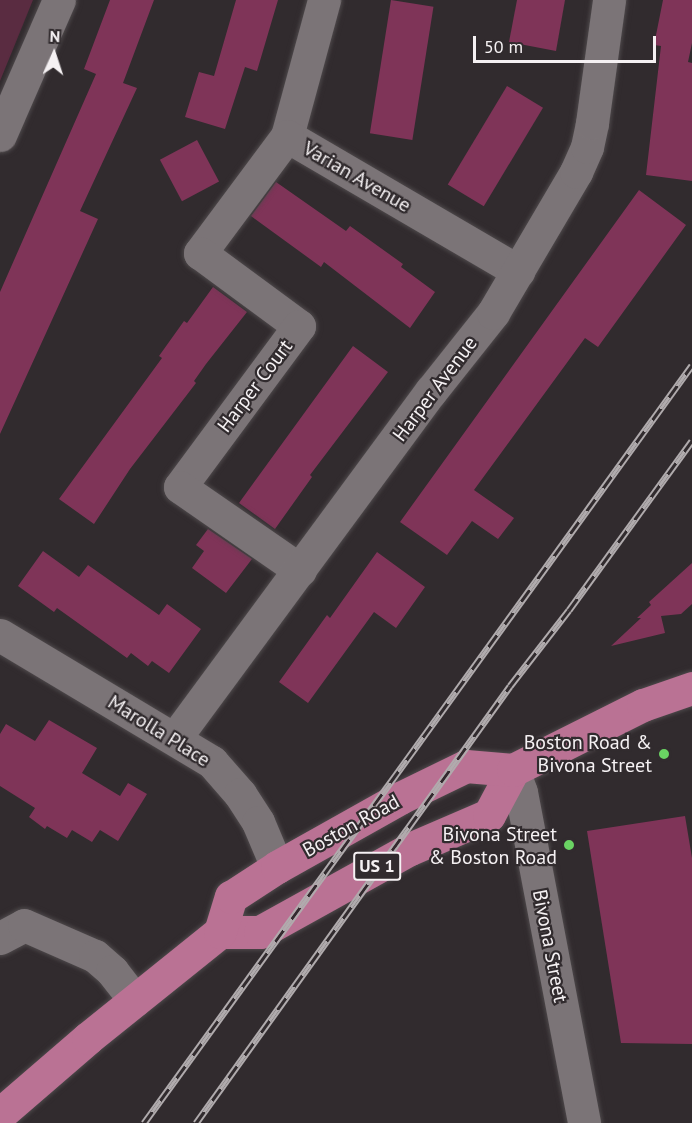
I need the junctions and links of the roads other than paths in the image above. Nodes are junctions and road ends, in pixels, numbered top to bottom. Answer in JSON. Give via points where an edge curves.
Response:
{"nodes":[{"id":1,"x":58,"y":0,"type":"edge"},
{"id":2,"x":324,"y":0,"type":"edge"},
{"id":3,"x":609,"y":0,"type":"edge"},
{"id":4,"x":0,"y":135,"type":"edge"},
{"id":5,"x":287,"y":136,"type":"junction"},
{"id":6,"x":518,"y":271,"type":"junction"},
{"id":7,"x":300,"y":570,"type":"junction"},
{"id":8,"x":0,"y":635,"type":"edge"},
{"id":9,"x":692,"y":688,"type":"edge"},
{"id":10,"x":176,"y":738,"type":"junction"},
{"id":11,"x":513,"y":770,"type":"junction"},
{"id":12,"x":277,"y":867,"type":"junction"},
{"id":13,"x":220,"y":932,"type":"junction"},
{"id":14,"x":0,"y":938,"type":"edge"},
{"id":15,"x":135,"y":1000,"type":"junction"},
{"id":16,"x":0,"y":1114,"type":"edge"},
{"id":17,"x":584,"y":1123,"type":"edge"}],
"edges":[{"from":1,"to":4,"type":"street"},
{"from":2,"to":5,"type":"street","name":"Varian Avenue"},
{"from":3,"to":6,"type":"street","name":"Harper Avenue","via":[[587,147]]},
{"from":5,"to":6,"type":"street","name":"Varian Avenue"},
{"from":5,"to":7,"type":"street","name":"Harper Court","via":[[200,253],[299,326],[180,487]]},
{"from":6,"to":7,"type":"street","name":"Harper Avenue","via":[[493,314],[431,391]]},
{"from":7,"to":10,"type":"street","name":"Harper Avenue"},
{"from":8,"to":10,"type":"street","name":"Marolla Place"},
{"from":9,"to":11,"type":"main road","via":[[643,705]]},
{"from":10,"to":12,"type":"street","name":"Marolla Place","via":[[212,762],[240,794],[258,822]]},
{"from":11,"to":12,"type":"main road","name":"Boston Road","number":"US 1","via":[[466,766]]},
{"from":11,"to":13,"type":"main road","number":"US 1","via":[[489,815],[410,849],[260,932]]},
{"from":11,"to":17,"type":"street","name":"Bivona Street","via":[[521,792]]},
{"from":12,"to":13,"type":"main road","name":"Boston Road","number":"US 1","via":[[231,897]]},
{"from":13,"to":15,"type":"main road"},
{"from":14,"to":15,"type":"street","via":[[24,925],[95,956]]},
{"from":15,"to":16,"type":"main road"}]}
